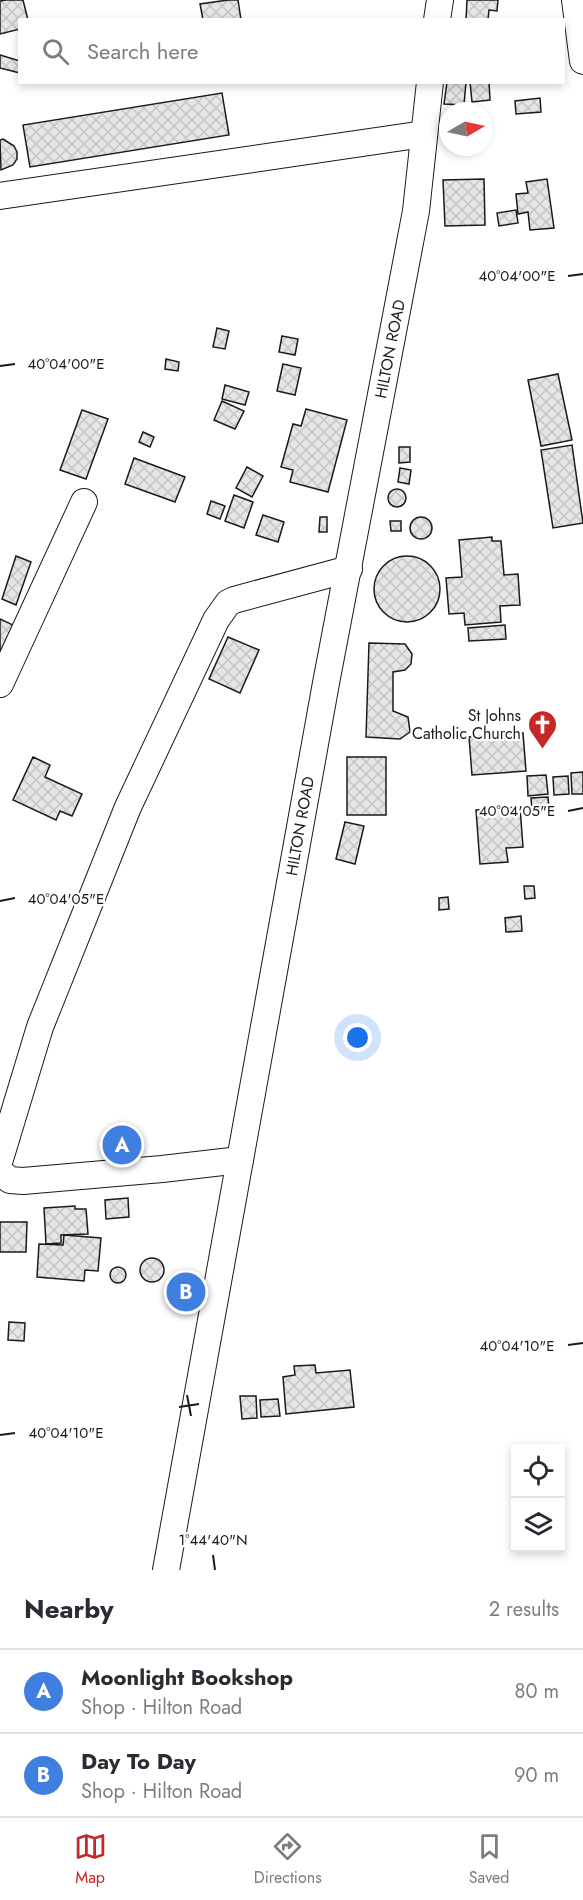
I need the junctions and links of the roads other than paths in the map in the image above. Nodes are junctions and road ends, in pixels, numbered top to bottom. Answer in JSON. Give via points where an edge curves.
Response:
{"nodes":[{"id":1,"x":440,"y":0,"type":"edge"},
{"id":2,"x":575,"y":0,"type":"edge"},
{"id":3,"x":437,"y":18,"type":"edge"},
{"id":4,"x":583,"y":61,"type":"edge"},
{"id":5,"x":430,"y":84,"type":"edge"},
{"id":6,"x":424,"y":135,"type":"junction"},
{"id":7,"x":0,"y":196,"type":"edge"},
{"id":8,"x":84,"y":502,"type":"dead end"},
{"id":9,"x":349,"y":569,"type":"junction"},
{"id":10,"x":0,"y":684,"type":"edge"},
{"id":11,"x":0,"y":1159,"type":"edge"},
{"id":12,"x":240,"y":1160,"type":"junction"},
{"id":13,"x":0,"y":1172,"type":"edge"},
{"id":14,"x":166,"y":1570,"type":"edge"}],
"edges":[{"from":1,"to":3,"type":"street"},
{"from":2,"to":4,"type":"street"},
{"from":5,"to":6,"type":"street","name":"HILTON ROAD"},
{"from":6,"to":7,"type":"street"},
{"from":6,"to":9,"type":"street","name":"HILTON ROAD","via":[[416,211]]},
{"from":8,"to":10,"type":"street"},
{"from":9,"to":11,"type":"street","via":[[234,600],[216,620],[128,807],[40,1027]]},
{"from":9,"to":12,"type":"street","name":"HILTON ROAD"},
{"from":12,"to":13,"type":"street","via":[[23,1181],[10,1180]]},
{"from":12,"to":14,"type":"street","name":"HILTON ROAD"}]}
